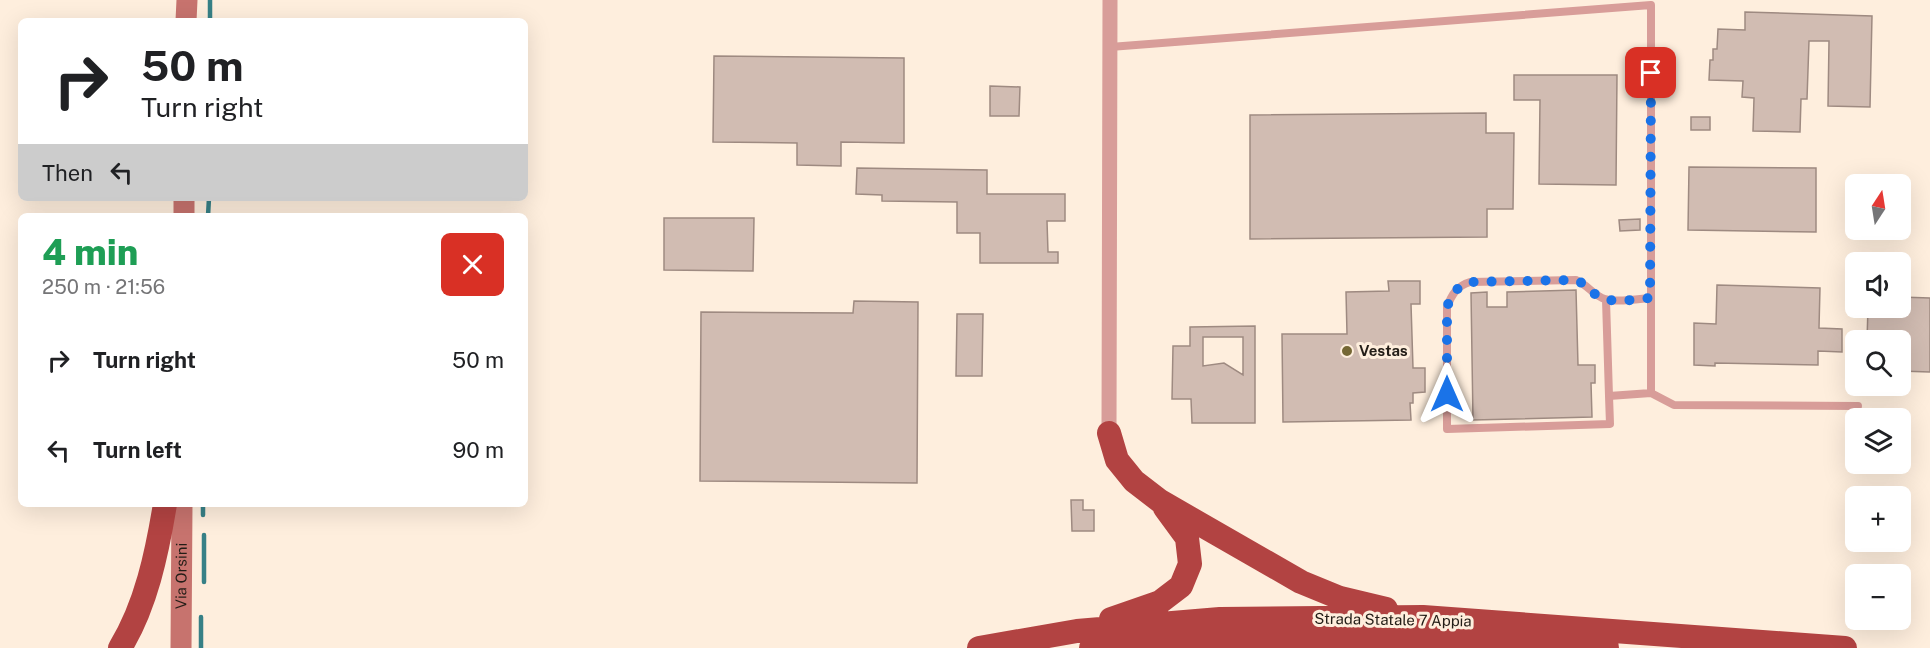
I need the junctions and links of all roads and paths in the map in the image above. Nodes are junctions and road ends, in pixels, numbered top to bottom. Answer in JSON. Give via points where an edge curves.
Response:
{"nodes":[{"id":1,"x":187,"y":0,"type":"edge"},
{"id":2,"x":1110,"y":0,"type":"edge"},
{"id":3,"x":186,"y":18,"type":"edge"},
{"id":4,"x":1110,"y":47,"type":"junction"},
{"id":5,"x":1650,"y":298,"type":"junction"},
{"id":6,"x":1606,"y":300,"type":"junction"},
{"id":7,"x":1651,"y":393,"type":"junction"},
{"id":8,"x":1609,"y":396,"type":"junction"},
{"id":9,"x":1858,"y":406,"type":"dead end"},
{"id":10,"x":1109,"y":433,"type":"joint"},
{"id":11,"x":1160,"y":501,"type":"junction"},
{"id":12,"x":165,"y":507,"type":"edge"},
{"id":13,"x":182,"y":507,"type":"edge"},
{"id":14,"x":1423,"y":618,"type":"junction"},
{"id":15,"x":1084,"y":639,"type":"edge"},
{"id":16,"x":120,"y":648,"type":"edge"},
{"id":17,"x":181,"y":648,"type":"edge"},
{"id":18,"x":979,"y":648,"type":"edge"},
{"id":19,"x":1607,"y":648,"type":"edge"},
{"id":20,"x":1845,"y":648,"type":"edge"}],
"edges":[{"from":1,"to":3,"type":"main road"},
{"from":2,"to":4,"type":"street"},
{"from":4,"to":5,"type":"lane","via":[[1651,5]]},
{"from":4,"to":10,"type":"street"},
{"from":5,"to":6,"type":"lane"},
{"from":5,"to":7,"type":"lane"},
{"from":6,"to":8,"type":"lane"},
{"from":6,"to":8,"type":"lane","via":[[1576,280],[1461,285],[1447,307],[1447,429],[1610,424]]},
{"from":7,"to":8,"type":"lane"},
{"from":7,"to":9,"type":"lane","via":[[1674,405]]},
{"from":10,"to":11,"type":"highway","via":[[1117,460],[1134,482]]},
{"from":11,"to":14,"type":"highway","via":[[1301,582],[1340,598]]},
{"from":11,"to":15,"type":"highway","via":[[1187,538],[1190,564],[1182,586],[1160,602]]},
{"from":12,"to":16,"type":"highway","via":[[144,593]]},
{"from":13,"to":17,"type":"main road","name":"Via Orsini"},
{"from":14,"to":15,"type":"highway","name":"Strada Statale 7 Appia","via":[[1220,619]]},
{"from":14,"to":20,"type":"highway","name":"Strada Statale 7 Appia"},
{"from":15,"to":18,"type":"highway","name":"Strada Statale 7 Appia"},
{"from":15,"to":19,"type":"highway","name":"Strada Statale 7 Appia","via":[[1423,636]]}]}
